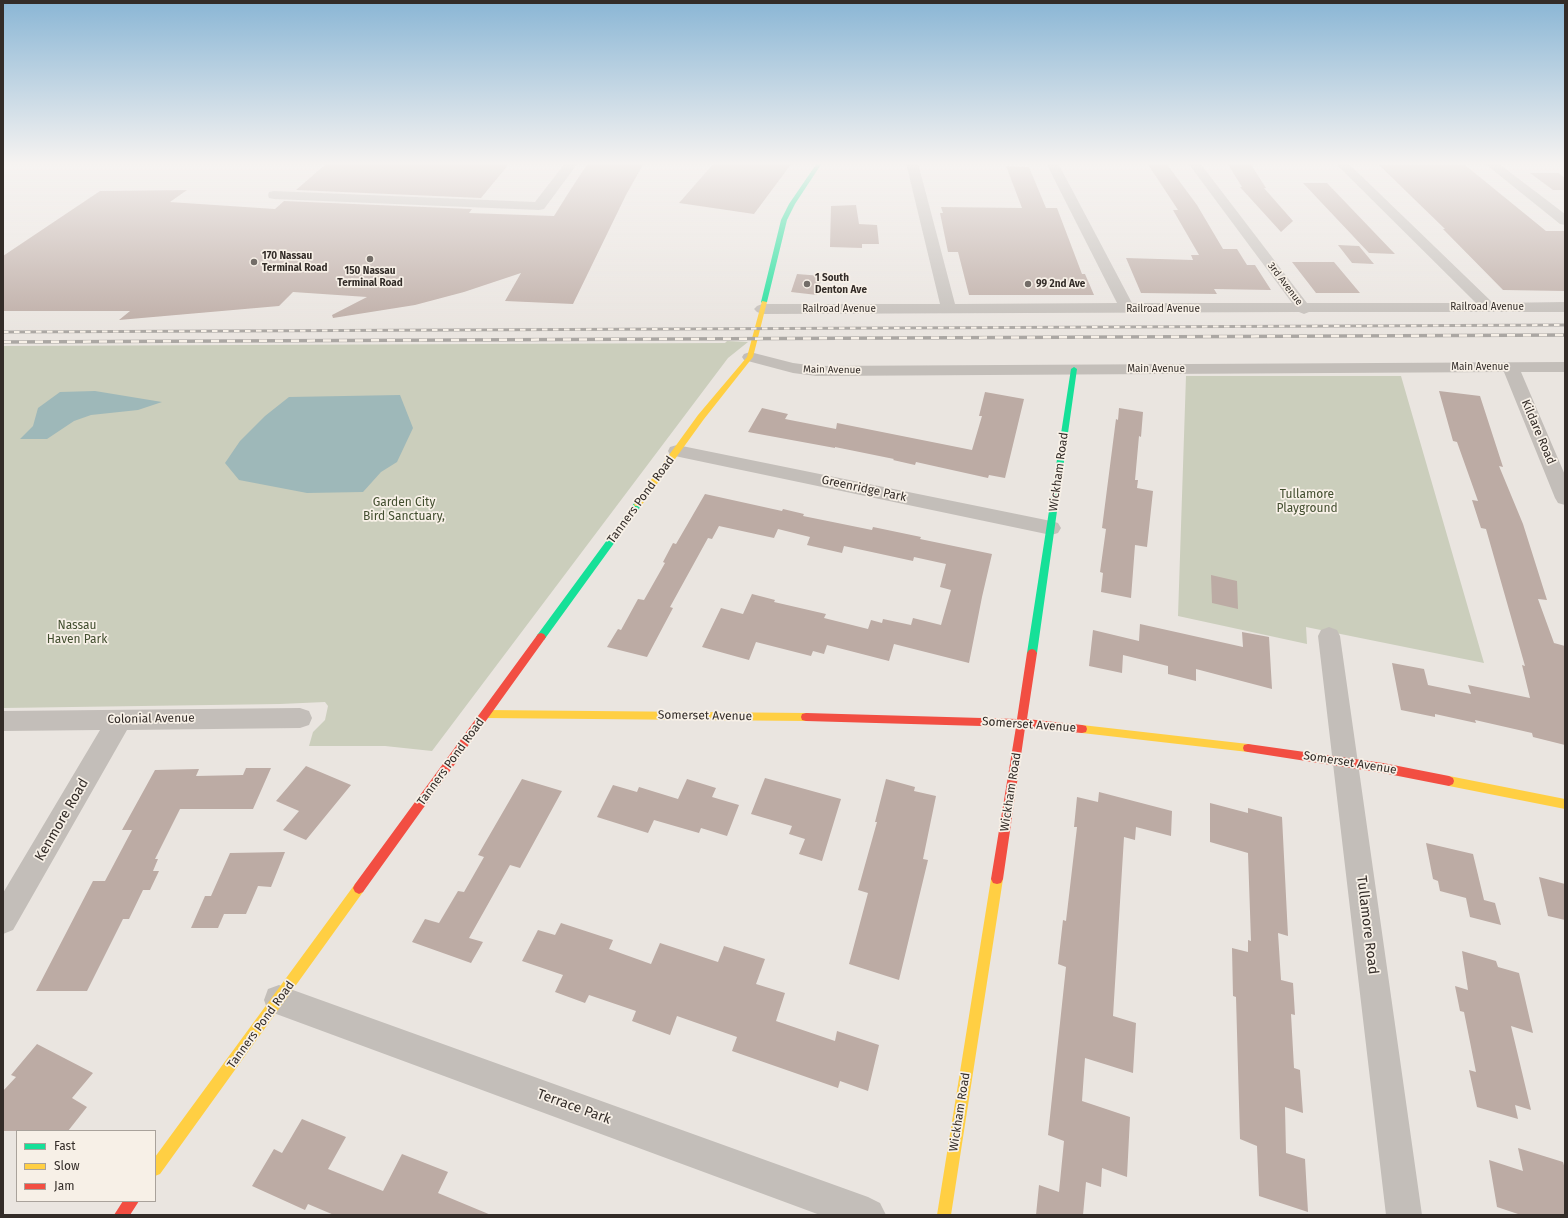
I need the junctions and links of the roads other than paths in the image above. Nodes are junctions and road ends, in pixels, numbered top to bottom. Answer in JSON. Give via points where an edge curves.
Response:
{"nodes":[{"id":1,"x":785,"y":220,"type":"edge"},
{"id":2,"x":926,"y":220,"type":"edge"},
{"id":3,"x":1081,"y":220,"type":"edge"},
{"id":4,"x":1237,"y":220,"type":"edge"},
{"id":5,"x":1399,"y":220,"type":"edge"},
{"id":6,"x":1489,"y":307,"type":"junction"},
{"id":7,"x":1565,"y":307,"type":"edge"},
{"id":8,"x":1304,"y":308,"type":"junction"},
{"id":9,"x":762,"y":309,"type":"junction"},
{"id":10,"x":949,"y":309,"type":"junction"},
{"id":11,"x":1127,"y":309,"type":"junction"},
{"id":12,"x":750,"y":357,"type":"junction"},
{"id":13,"x":1510,"y":367,"type":"junction"},
{"id":14,"x":1565,"y":367,"type":"edge"},
{"id":15,"x":1074,"y":369,"type":"junction"},
{"id":16,"x":677,"y":450,"type":"junction"},
{"id":17,"x":1565,"y":498,"type":"edge"},
{"id":18,"x":1051,"y":528,"type":"junction"},
{"id":19,"x":1329,"y":636,"type":"dead end"},
{"id":20,"x":486,"y":714,"type":"junction"},
{"id":21,"x":300,"y":718,"type":"dead end"},
{"id":22,"x":120,"y":719,"type":"junction"},
{"id":23,"x":3,"y":720,"type":"edge"},
{"id":24,"x":1022,"y":724,"type":"junction"},
{"id":25,"x":1346,"y":762,"type":"junction"},
{"id":26,"x":1565,"y":804,"type":"edge"},
{"id":27,"x":3,"y":920,"type":"edge"},
{"id":28,"x":279,"y":1000,"type":"junction"},
{"id":29,"x":156,"y":1168,"type":"edge"},
{"id":30,"x":131,"y":1202,"type":"edge"},
{"id":31,"x":121,"y":1215,"type":"edge"},
{"id":32,"x":868,"y":1215,"type":"edge"},
{"id":33,"x":944,"y":1215,"type":"edge"},
{"id":34,"x":1404,"y":1215,"type":"edge"}],
"edges":[{"from":1,"to":9,"type":"street"},
{"from":2,"to":10,"type":"street"},
{"from":3,"to":11,"type":"street"},
{"from":4,"to":8,"type":"street","name":"3rd Avenue"},
{"from":5,"to":6,"type":"street"},
{"from":6,"to":7,"type":"street","name":"Railroad Avenue"},
{"from":6,"to":8,"type":"street","name":"Railroad Avenue"},
{"from":8,"to":11,"type":"street","name":"Railroad Avenue"},
{"from":9,"to":10,"type":"street","name":"Railroad Avenue"},
{"from":9,"to":12,"type":"street"},
{"from":10,"to":11,"type":"street","name":"Railroad Avenue"},
{"from":12,"to":15,"type":"street","name":"Main Avenue","via":[[792,368],[816,371]]},
{"from":12,"to":16,"type":"street","name":"Tanners Pond Road"},
{"from":13,"to":14,"type":"street","name":"Main Avenue"},
{"from":13,"to":15,"type":"street","name":"Main Avenue"},
{"from":13,"to":17,"type":"street","name":"Kildare Road"},
{"from":15,"to":18,"type":"street","name":"Wickham Road"},
{"from":16,"to":18,"type":"street","name":"Greenridge Park"},
{"from":16,"to":20,"type":"street","name":"Tanners Pond Road"},
{"from":18,"to":24,"type":"street","name":"Wickham Road"},
{"from":19,"to":25,"type":"street","name":"Tullamore Road"},
{"from":20,"to":24,"type":"street","name":"Somerset Avenue","via":[[878,718]]},
{"from":20,"to":28,"type":"street","name":"Tanners Pond Road"},
{"from":21,"to":22,"type":"street","name":"Colonial Avenue"},
{"from":22,"to":23,"type":"street","name":"Colonial Avenue"},
{"from":22,"to":27,"type":"street","name":"Kenmore Road"},
{"from":24,"to":25,"type":"street","name":"Somerset Avenue","via":[[1273,751]]},
{"from":24,"to":33,"type":"street","name":"Wickham Road"},
{"from":25,"to":26,"type":"street","name":"Somerset Avenue"},
{"from":25,"to":34,"type":"street","name":"Tullamore Road"},
{"from":28,"to":29,"type":"street","name":"Tanners Pond Road"},
{"from":28,"to":32,"type":"street","name":"Terrace Park"},
{"from":30,"to":31,"type":"street"}]}
